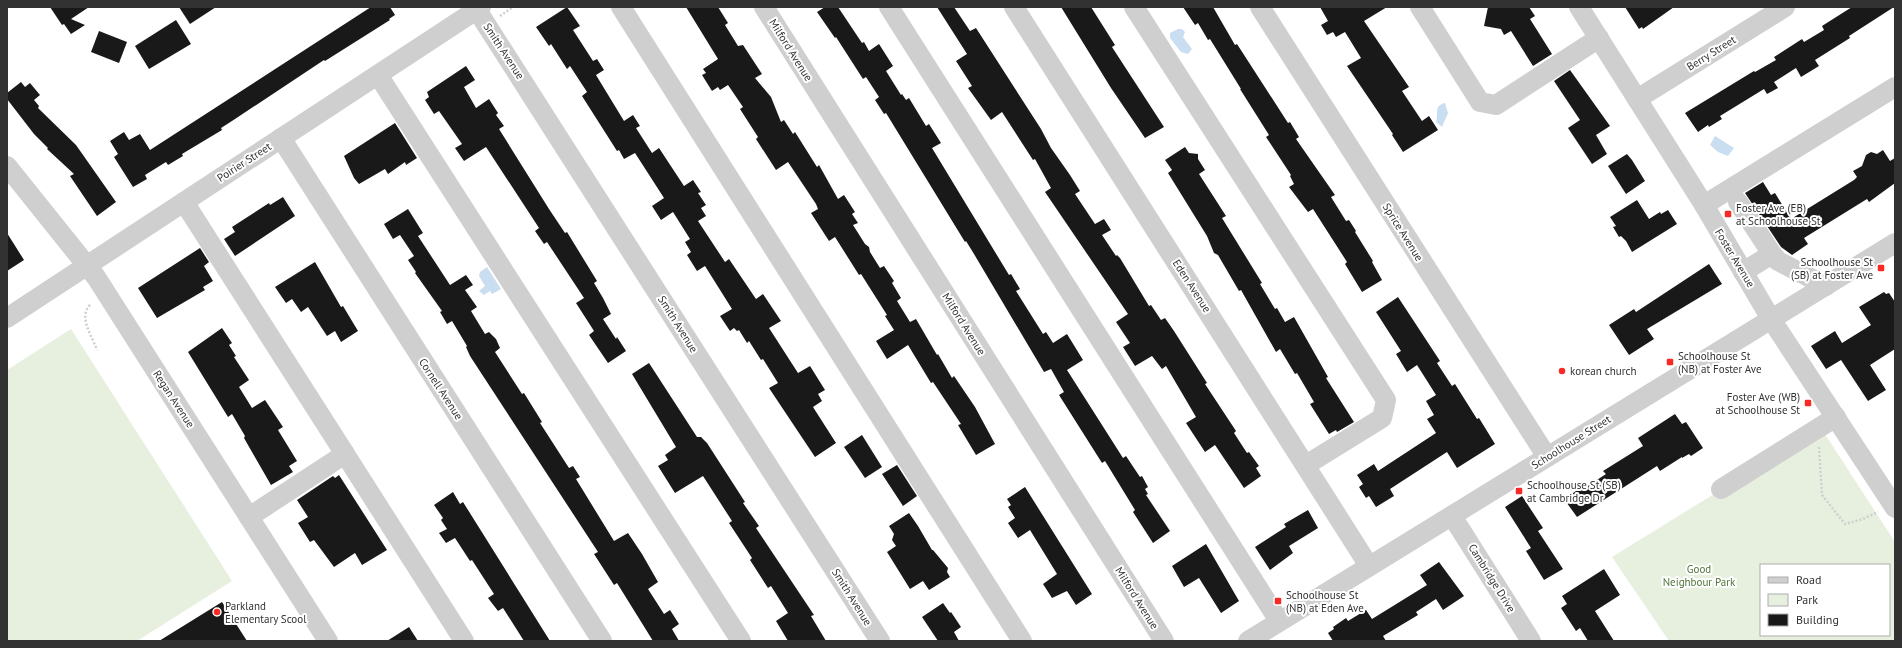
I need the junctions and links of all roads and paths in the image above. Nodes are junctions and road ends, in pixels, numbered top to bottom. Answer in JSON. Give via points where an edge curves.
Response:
{"nodes":[{"id":1,"x":513,"y":7,"type":"edge"},
{"id":2,"x":621,"y":7,"type":"edge"},
{"id":3,"x":764,"y":7,"type":"edge"},
{"id":4,"x":889,"y":7,"type":"edge"},
{"id":5,"x":1014,"y":7,"type":"edge"},
{"id":6,"x":1134,"y":7,"type":"edge"},
{"id":7,"x":1260,"y":7,"type":"edge"},
{"id":8,"x":1420,"y":7,"type":"edge"},
{"id":9,"x":1579,"y":7,"type":"edge"},
{"id":10,"x":1785,"y":7,"type":"edge"},
{"id":11,"x":478,"y":8,"type":"edge"},
{"id":12,"x":502,"y":14,"type":"dead end"},
{"id":13,"x":1599,"y":38,"type":"junction"},
{"id":14,"x":378,"y":75,"type":"junction"},
{"id":15,"x":1895,"y":87,"type":"edge"},
{"id":16,"x":1637,"y":100,"type":"junction"},
{"id":17,"x":281,"y":138,"type":"junction"},
{"id":18,"x":7,"y":166,"type":"edge"},
{"id":19,"x":184,"y":202,"type":"junction"},
{"id":20,"x":1738,"y":202,"type":"dead end"},
{"id":21,"x":1704,"y":206,"type":"junction"},
{"id":22,"x":1894,"y":245,"type":"edge"},
{"id":23,"x":1772,"y":254,"type":"junction"},
{"id":24,"x":87,"y":265,"type":"junction"},
{"id":25,"x":1743,"y":272,"type":"junction"},
{"id":26,"x":1826,"y":286,"type":"junction"},
{"id":27,"x":90,"y":305,"type":"dead end"},
{"id":28,"x":7,"y":318,"type":"edge"},
{"id":29,"x":1771,"y":319,"type":"junction"},
{"id":30,"x":97,"y":350,"type":"dead end"},
{"id":31,"x":1829,"y":421,"type":"junction"},
{"id":32,"x":345,"y":454,"type":"junction"},
{"id":33,"x":1547,"y":457,"type":"junction"},
{"id":34,"x":1306,"y":465,"type":"junction"},
{"id":35,"x":1721,"y":489,"type":"dead end"},
{"id":36,"x":1888,"y":509,"type":"edge"},
{"id":37,"x":1452,"y":516,"type":"junction"},
{"id":38,"x":249,"y":517,"type":"junction"},
{"id":39,"x":1369,"y":566,"type":"junction"},
{"id":40,"x":1279,"y":622,"type":"junction"},
{"id":41,"x":328,"y":641,"type":"edge"},
{"id":42,"x":464,"y":641,"type":"edge"},
{"id":43,"x":602,"y":641,"type":"edge"},
{"id":44,"x":741,"y":641,"type":"edge"},
{"id":45,"x":880,"y":641,"type":"edge"},
{"id":46,"x":1022,"y":641,"type":"edge"},
{"id":47,"x":1164,"y":641,"type":"edge"},
{"id":48,"x":1248,"y":641,"type":"edge"},
{"id":49,"x":1531,"y":641,"type":"edge"}],
"edges":[{"from":1,"to":12,"type":"path"},
{"from":2,"to":46,"type":"street"},
{"from":3,"to":47,"type":"street","name":"Milford Avenue"},
{"from":4,"to":40,"type":"street"},
{"from":5,"to":34,"type":"street","name":"Eden Avenue"},
{"from":6,"to":34,"type":"street","via":[[1386,400],[1382,418]]},
{"from":7,"to":33,"type":"street","name":"Sprice Avenue"},
{"from":8,"to":13,"type":"street","via":[[1480,102],[1496,105]]},
{"from":9,"to":13,"type":"street","name":"Foster Avenue"},
{"from":10,"to":16,"type":"street","name":"Berry Street"},
{"from":11,"to":14,"type":"street","name":"Poirier Street"},
{"from":11,"to":45,"type":"street","name":"Smith Avenue"},
{"from":13,"to":16,"type":"street","name":"Foster Avenue"},
{"from":14,"to":17,"type":"street","name":"Poirier Street"},
{"from":14,"to":44,"type":"street"},
{"from":15,"to":21,"type":"street"},
{"from":16,"to":21,"type":"street","name":"Foster Avenue"},
{"from":17,"to":19,"type":"street","name":"Poirier Street"},
{"from":17,"to":43,"type":"street","name":"Cornell Avenue"},
{"from":18,"to":24,"type":"street","name":"Regan Avenue"},
{"from":19,"to":24,"type":"street","name":"Poirier Street"},
{"from":19,"to":32,"type":"street"},
{"from":20,"to":23,"type":"street"},
{"from":21,"to":25,"type":"street","name":"Foster Avenue"},
{"from":22,"to":26,"type":"street","name":"Schoolhouse Street"},
{"from":23,"to":25,"type":"street"},
{"from":23,"to":26,"type":"street","via":[[1778,261]]},
{"from":24,"to":28,"type":"street","name":"Poirier Street"},
{"from":24,"to":38,"type":"street","name":"Regan Avenue"},
{"from":25,"to":29,"type":"street","name":"Foster Avenue"},
{"from":26,"to":29,"type":"street","name":"Schoolhouse Street"},
{"from":27,"to":30,"type":"path","via":[[85,310],[84,317]]},
{"from":29,"to":31,"type":"street","name":"Foster Avenue"},
{"from":29,"to":33,"type":"street","name":"Schoolhouse Street"},
{"from":31,"to":35,"type":"street"},
{"from":31,"to":36,"type":"street","name":"Foster Avenue"},
{"from":31,"to":36,"type":"path","via":[[1818,435],[1822,495],[1845,524]]},
{"from":32,"to":38,"type":"street"},
{"from":32,"to":42,"type":"street"},
{"from":33,"to":37,"type":"street","name":"Schoolhouse Street"},
{"from":34,"to":39,"type":"street","name":"Eden Avenue"},
{"from":37,"to":39,"type":"street","name":"Schoolhouse Street"},
{"from":37,"to":49,"type":"street","name":"Cambridge Drive"},
{"from":38,"to":41,"type":"street","name":"Regan Avenue"},
{"from":39,"to":40,"type":"street","name":"Schoolhouse Street"},
{"from":40,"to":48,"type":"street","name":"Schoolhouse Street"}]}
